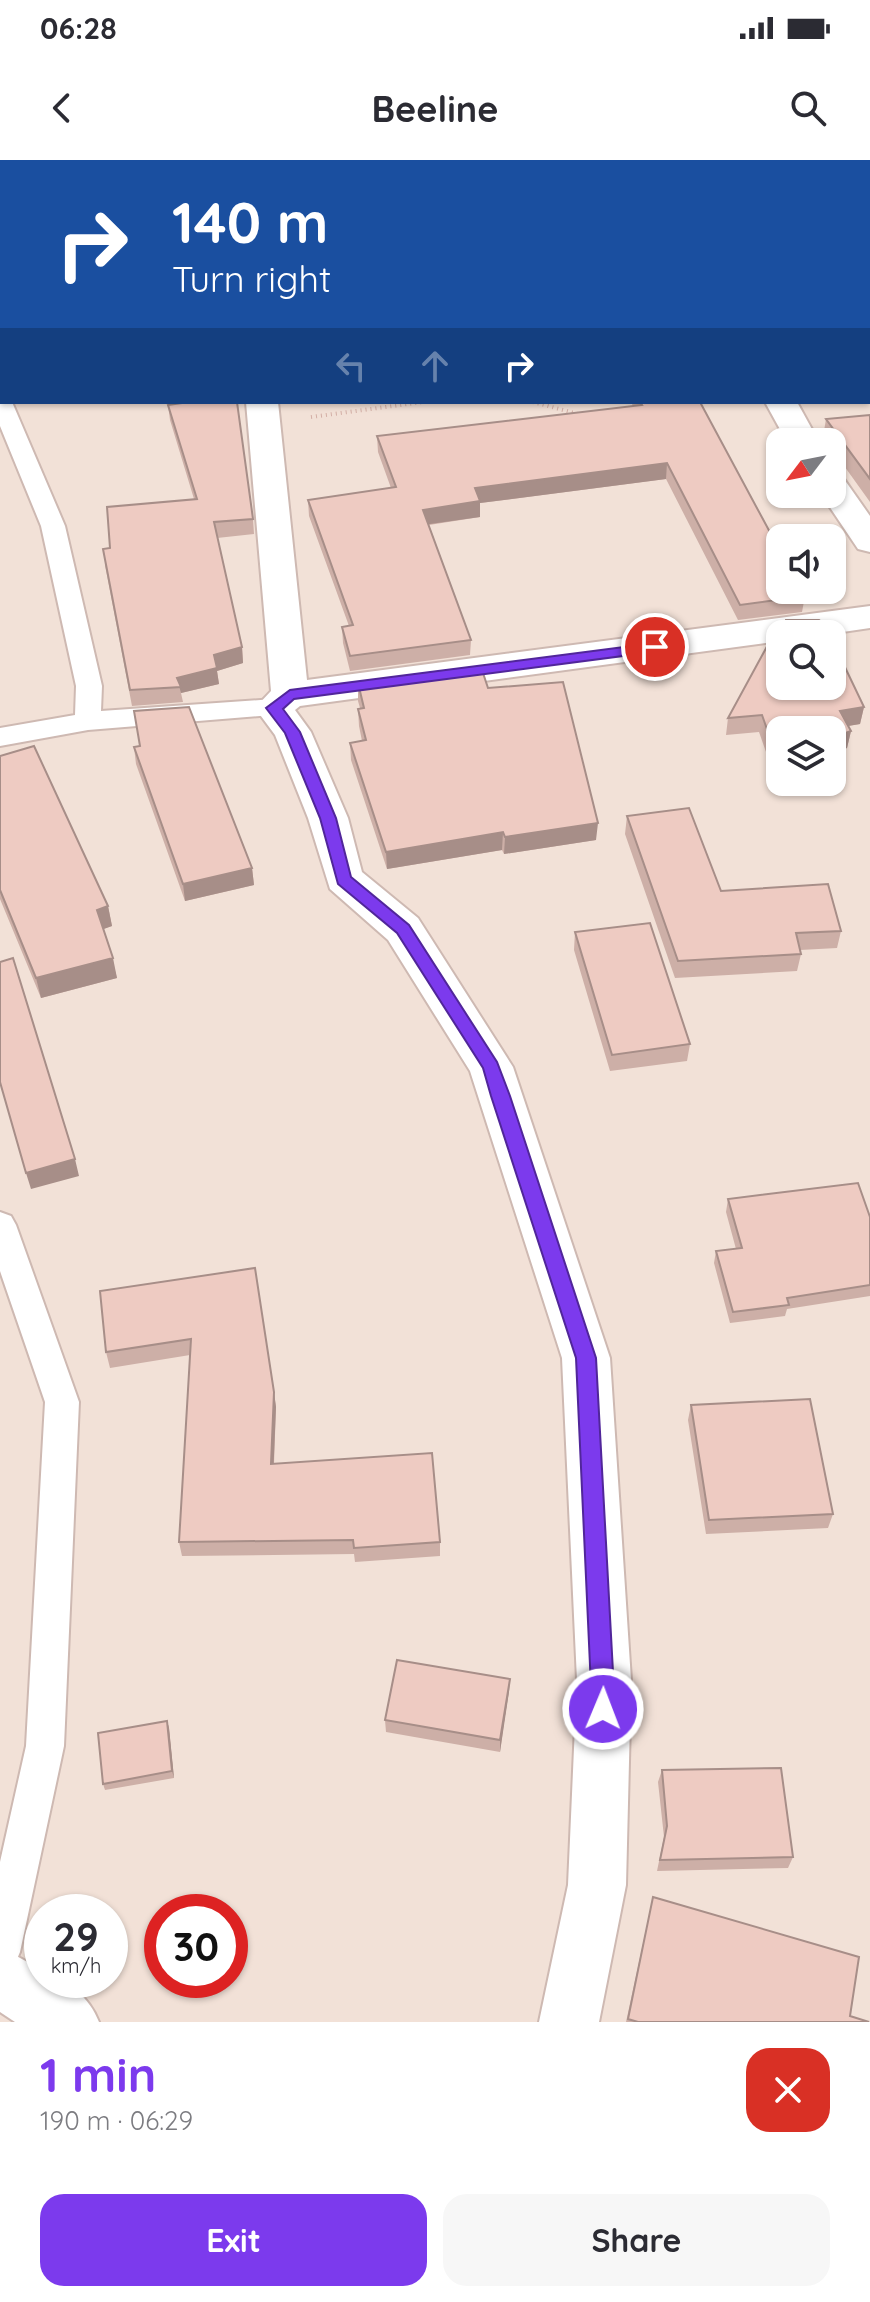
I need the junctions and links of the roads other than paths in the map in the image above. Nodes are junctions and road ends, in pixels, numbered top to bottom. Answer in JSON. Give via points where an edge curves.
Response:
{"nodes":[{"id":1,"x":2,"y":404,"type":"edge"},
{"id":2,"x":782,"y":404,"type":"edge"},
{"id":3,"x":264,"y":412,"type":"edge"},
{"id":4,"x":795,"y":428,"type":"edge"},
{"id":5,"x":846,"y":506,"type":"edge"},
{"id":6,"x":870,"y":541,"type":"edge"},
{"id":7,"x":870,"y":617,"type":"edge"},
{"id":8,"x":282,"y":701,"type":"junction"},
{"id":9,"x":88,"y":721,"type":"junction"},
{"id":10,"x":0,"y":737,"type":"edge"},
{"id":11,"x":0,"y":1225,"type":"edge"},
{"id":12,"x":0,"y":1952,"type":"edge"},
{"id":13,"x":0,"y":1977,"type":"edge"},
{"id":14,"x":69,"y":2022,"type":"edge"},
{"id":15,"x":569,"y":2022,"type":"edge"}],
"edges":[{"from":1,"to":9,"type":"lane","via":[[53,526],[89,686]]},
{"from":2,"to":4,"type":"street"},
{"from":3,"to":8,"type":"street"},
{"from":5,"to":6,"type":"street"},
{"from":7,"to":8,"type":"street"},
{"from":8,"to":9,"type":"lane"},
{"from":8,"to":15,"type":"street","via":[[328,818],[344,879],[403,929],[491,1067],[586,1358],[604,1680],[597,1885]]},
{"from":9,"to":10,"type":"lane"},
{"from":11,"to":12,"type":"lane","via":[[62,1402],[45,1746]]},
{"from":13,"to":14,"type":"street"}]}
